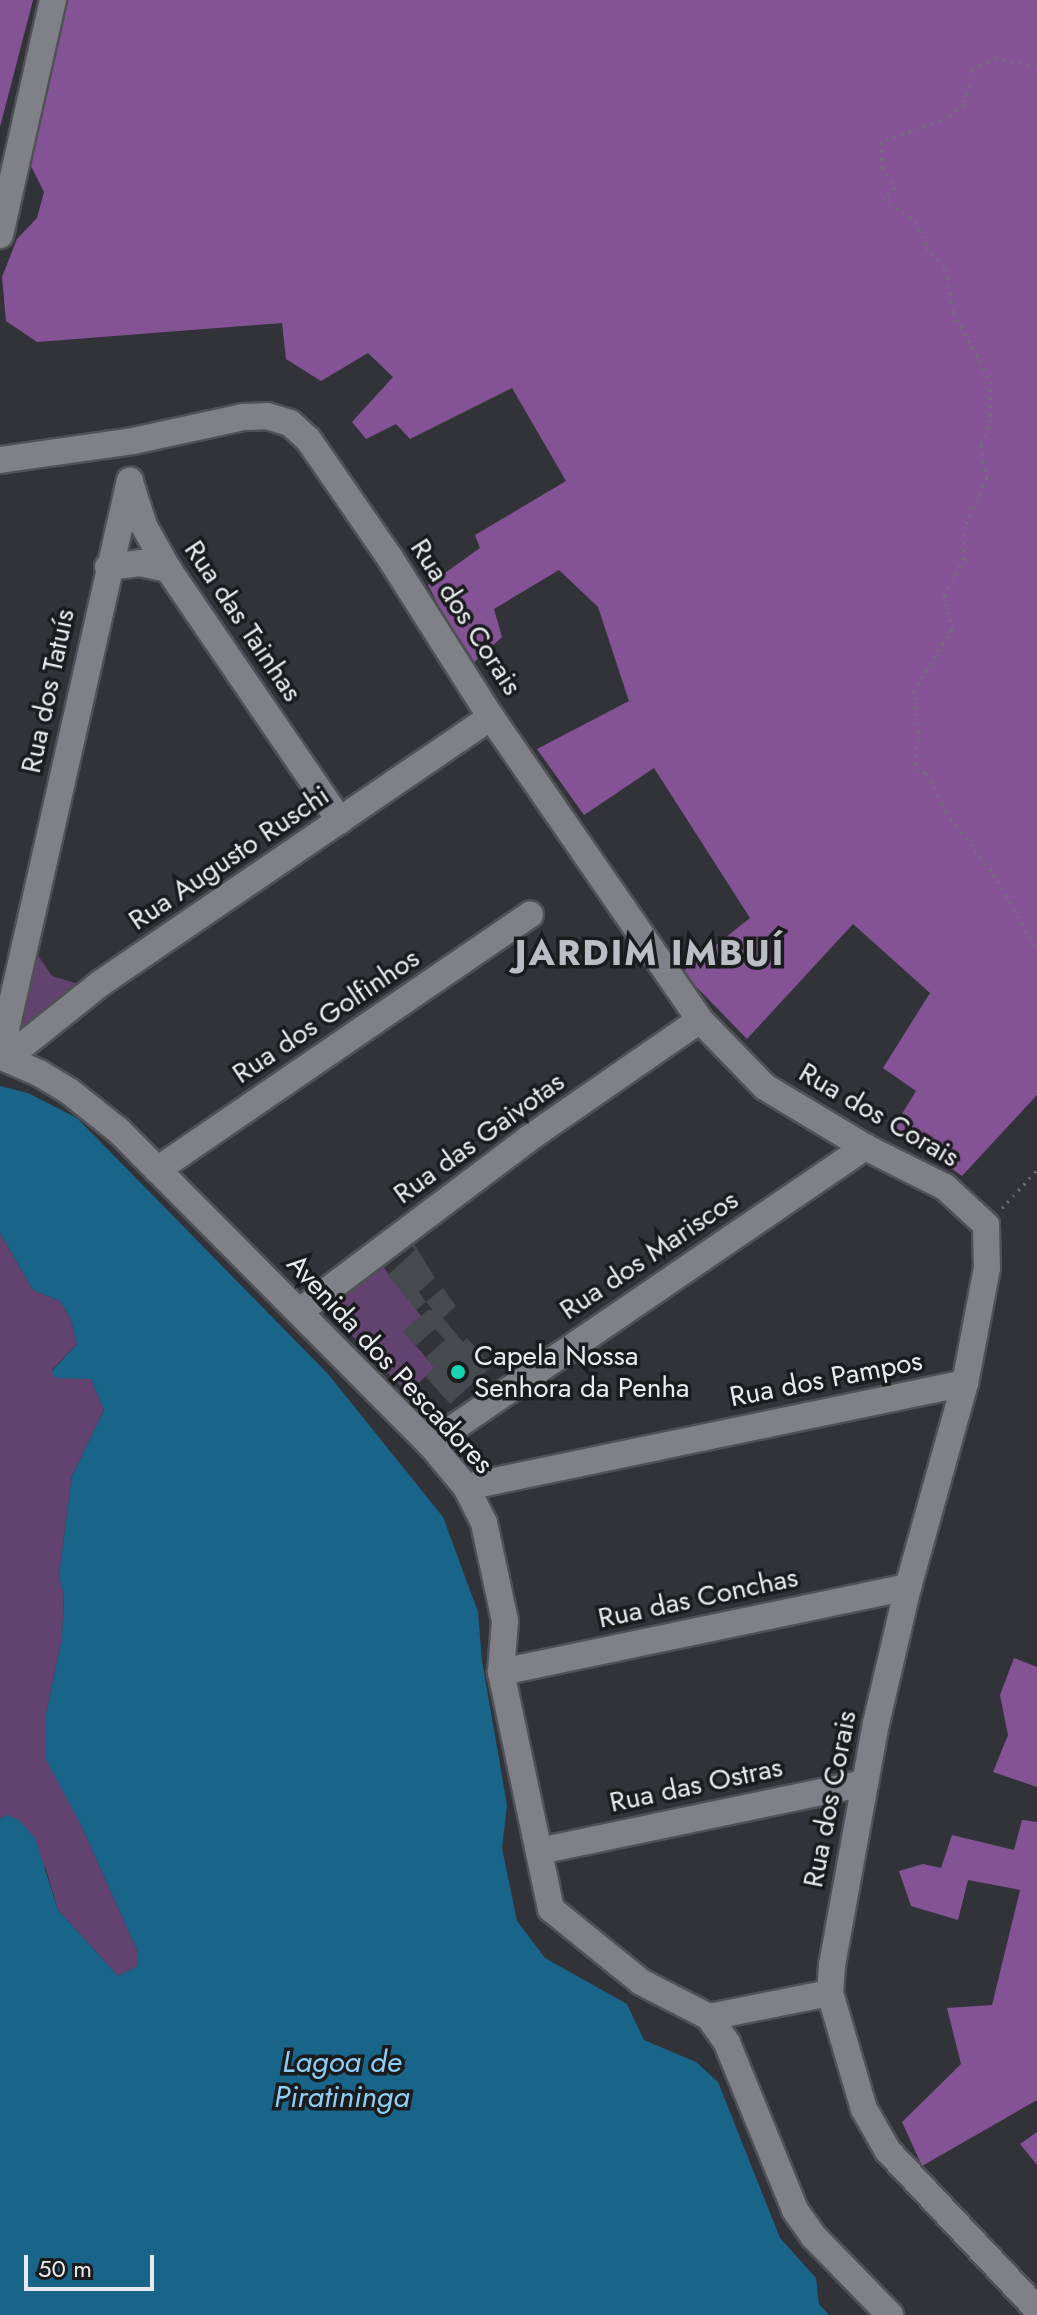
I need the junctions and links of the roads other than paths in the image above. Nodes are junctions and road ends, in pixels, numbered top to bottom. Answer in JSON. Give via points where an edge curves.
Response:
{"nodes":[{"id":1,"x":53,"y":0,"type":"edge"},
{"id":2,"x":0,"y":235,"type":"edge"},
{"id":3,"x":133,"y":441,"type":"junction"},
{"id":4,"x":0,"y":460,"type":"edge"},
{"id":5,"x":130,"y":480,"type":"junction"},
{"id":6,"x":108,"y":567,"type":"junction"},
{"id":7,"x":168,"y":569,"type":"junction"},
{"id":8,"x":491,"y":717,"type":"junction"},
{"id":9,"x":340,"y":821,"type":"junction"},
{"id":10,"x":530,"y":915,"type":"dead end"},
{"id":11,"x":700,"y":1020,"type":"junction"},
{"id":12,"x":2,"y":1057,"type":"edge"},
{"id":13,"x":865,"y":1147,"type":"junction"},
{"id":14,"x":157,"y":1170,"type":"junction"},
{"id":15,"x":300,"y":1311,"type":"junction"},
{"id":16,"x":965,"y":1383,"type":"junction"},
{"id":17,"x":430,"y":1444,"type":"junction"},
{"id":18,"x":466,"y":1487,"type":"junction"},
{"id":19,"x":908,"y":1587,"type":"junction"},
{"id":20,"x":501,"y":1672,"type":"junction"},
{"id":21,"x":865,"y":1783,"type":"junction"},
{"id":22,"x":539,"y":1851,"type":"junction"},
{"id":23,"x":830,"y":1993,"type":"junction"},
{"id":24,"x":709,"y":2017,"type":"junction"},
{"id":25,"x":1037,"y":2309,"type":"edge"},
{"id":26,"x":890,"y":2315,"type":"edge"}],
"edges":[{"from":1,"to":2,"type":"street"},
{"from":3,"to":4,"type":"street","name":"Rua dos Corais"},
{"from":3,"to":5,"type":"street","name":"Rua das Tainhas"},
{"from":3,"to":8,"type":"street","name":"Rua dos Corais","via":[[243,417],[267,416],[290,423],[308,439],[382,546]]},
{"from":5,"to":6,"type":"street","name":"Rua dos Tatuís"},
{"from":5,"to":7,"type":"street","name":"Rua das Tainhas","via":[[144,526]]},
{"from":6,"to":7,"type":"street","via":[[140,563]]},
{"from":6,"to":12,"type":"street","name":"Rua dos Tatuís"},
{"from":7,"to":9,"type":"street","name":"Rua das Tainhas"},
{"from":8,"to":9,"type":"street","name":"Rua Augusto Ruschi"},
{"from":8,"to":11,"type":"street","name":"Rua dos Corais"},
{"from":9,"to":12,"type":"street","name":"Rua Augusto Ruschi"},
{"from":10,"to":14,"type":"street","name":"Rua dos Golfinhos"},
{"from":11,"to":13,"type":"street","name":"Rua dos Corais","via":[[765,1087]]},
{"from":11,"to":15,"type":"street","name":"Rua das Gaivotas","via":[[528,1139]]},
{"from":12,"to":14,"type":"street","name":"Avenida dos Pescadores","via":[[69,1091]]},
{"from":13,"to":16,"type":"street","name":"Rua dos Corais","via":[[945,1187],[986,1225],[987,1268]]},
{"from":13,"to":17,"type":"street","name":"Rua dos Mariscos"},
{"from":14,"to":15,"type":"street","name":"Avenida dos Pescadores"},
{"from":15,"to":17,"type":"street","name":"Avenida dos Pescadores"},
{"from":16,"to":18,"type":"street","name":"Rua dos Pampos"},
{"from":16,"to":19,"type":"street","name":"Rua dos Corais"},
{"from":17,"to":18,"type":"street","name":"Avenida dos Pescadores"},
{"from":18,"to":20,"type":"street","name":"Avenida dos Pescadores","via":[[484,1523],[505,1621]]},
{"from":19,"to":20,"type":"street","name":"Rua das Conchas"},
{"from":19,"to":21,"type":"street","name":"Rua dos Corais"},
{"from":20,"to":22,"type":"street","name":"Avenida dos Pescadores"},
{"from":21,"to":22,"type":"street","name":"Rua das Ostras"},
{"from":21,"to":23,"type":"street","name":"Rua dos Corais"},
{"from":22,"to":24,"type":"street","name":"Avenida dos Pescadores","via":[[551,1909],[641,1982]]},
{"from":23,"to":24,"type":"street"},
{"from":23,"to":25,"type":"street","name":"Rua dos Corais","via":[[864,2109],[888,2151]]},
{"from":24,"to":26,"type":"street","via":[[727,2043],[795,2210],[814,2237]]}]}
